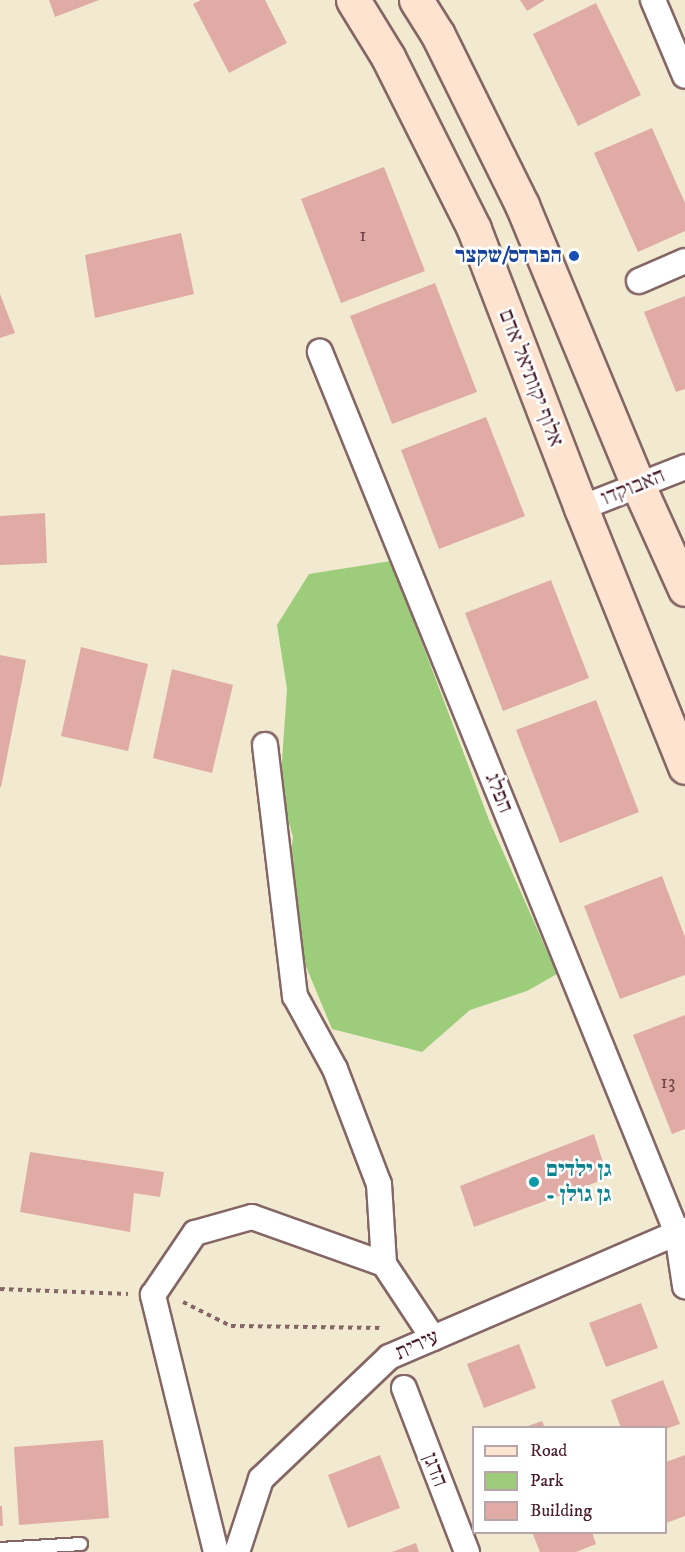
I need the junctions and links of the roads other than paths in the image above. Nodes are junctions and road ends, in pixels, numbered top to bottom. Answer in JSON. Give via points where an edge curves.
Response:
{"nodes":[{"id":1,"x":353,"y":0,"type":"edge"},
{"id":2,"x":416,"y":0,"type":"edge"},
{"id":3,"x":653,"y":0,"type":"edge"},
{"id":4,"x":685,"y":76,"type":"edge"},
{"id":5,"x":685,"y":261,"type":"edge"},
{"id":6,"x":639,"y":281,"type":"dead end"},
{"id":7,"x":320,"y":352,"type":"dead end"},
{"id":8,"x":685,"y":466,"type":"edge"},
{"id":9,"x":638,"y":485,"type":"junction"},
{"id":10,"x":581,"y":508,"type":"junction"},
{"id":11,"x":685,"y":589,"type":"edge"},
{"id":12,"x":265,"y":745,"type":"dead end"},
{"id":13,"x":685,"y":767,"type":"edge"},
{"id":14,"x":681,"y":1231,"type":"edge"},
{"id":15,"x":384,"y":1264,"type":"junction"},
{"id":16,"x":685,"y":1286,"type":"edge"},
{"id":17,"x":433,"y":1338,"type":"junction"},
{"id":18,"x":404,"y":1388,"type":"dead end"},
{"id":19,"x":81,"y":1544,"type":"dead end"},
{"id":20,"x":0,"y":1549,"type":"edge"},
{"id":21,"x":216,"y":1552,"type":"edge"},
{"id":22,"x":237,"y":1552,"type":"edge"},
{"id":23,"x":467,"y":1552,"type":"edge"}],
"edges":[{"from":1,"to":10,"type":"street","name":"אלוף יקותיאל אדם","via":[[388,57],[474,229]]},
{"from":2,"to":9,"type":"street","via":[[438,35],[522,205]]},
{"from":3,"to":4,"type":"street"},
{"from":5,"to":6,"type":"street"},
{"from":7,"to":14,"type":"street","name":"הפלג"},
{"from":8,"to":9,"type":"street","name":"האבוקדו"},
{"from":9,"to":10,"type":"street","name":"האבוקדו"},
{"from":9,"to":11,"type":"street"},
{"from":10,"to":13,"type":"street","name":"אלוף יקותיאל אדם"},
{"from":12,"to":15,"type":"street","via":[[295,996],[335,1069],[379,1184]]},
{"from":14,"to":16,"type":"street","name":"הפלג"},
{"from":14,"to":17,"type":"street","name":"עירית"},
{"from":15,"to":17,"type":"street"},
{"from":15,"to":21,"type":"street","via":[[252,1217],[195,1233],[153,1295]]},
{"from":17,"to":22,"type":"street","name":"עירית","via":[[389,1357],[261,1479]]},
{"from":18,"to":23,"type":"street","name":"הדגן"},
{"from":19,"to":20,"type":"lane"}]}
